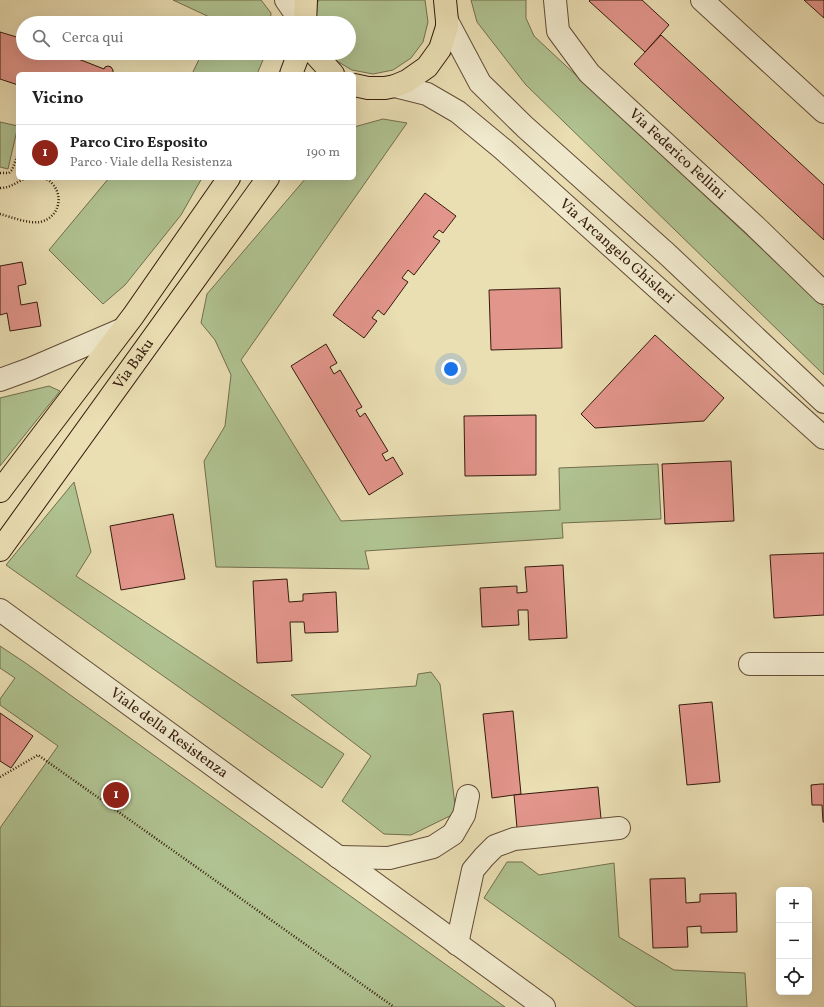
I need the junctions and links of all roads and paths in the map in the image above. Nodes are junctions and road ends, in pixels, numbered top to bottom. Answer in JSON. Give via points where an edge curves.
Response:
{"nodes":[{"id":1,"x":286,"y":0,"type":"edge"},
{"id":2,"x":306,"y":0,"type":"edge"},
{"id":3,"x":555,"y":0,"type":"edge"},
{"id":4,"x":702,"y":0,"type":"edge"},
{"id":5,"x":446,"y":10,"type":"edge"},
{"id":6,"x":297,"y":16,"type":"edge"},
{"id":7,"x":305,"y":16,"type":"edge"},
{"id":8,"x":296,"y":60,"type":"edge"},
{"id":9,"x":320,"y":60,"type":"edge"},
{"id":10,"x":292,"y":72,"type":"edge"},
{"id":11,"x":331,"y":72,"type":"edge"},
{"id":12,"x":395,"y":86,"type":"junction"},
{"id":13,"x":359,"y":90,"type":"edge"},
{"id":14,"x":824,"y":112,"type":"edge"},
{"id":15,"x":16,"y":159,"type":"edge"},
{"id":16,"x":0,"y":173,"type":"edge"},
{"id":17,"x":23,"y":180,"type":"edge"},
{"id":18,"x":49,"y":180,"type":"edge"},
{"id":19,"x":228,"y":180,"type":"edge"},
{"id":20,"x":267,"y":180,"type":"edge"},
{"id":21,"x":0,"y":188,"type":"edge"},
{"id":22,"x":0,"y":214,"type":"edge"},
{"id":23,"x":824,"y":292,"type":"edge"},
{"id":24,"x":123,"y":329,"type":"junction"},
{"id":25,"x":0,"y":380,"type":"edge"},
{"id":26,"x":824,"y":402,"type":"edge"},
{"id":27,"x":824,"y":438,"type":"edge"},
{"id":28,"x":0,"y":491,"type":"edge"},
{"id":29,"x":0,"y":550,"type":"edge"},
{"id":30,"x":0,"y":610,"type":"edge"},
{"id":31,"x":750,"y":664,"type":"dead end"},
{"id":32,"x":824,"y":664,"type":"edge"},
{"id":33,"x":0,"y":777,"type":"edge"},
{"id":34,"x":468,"y":796,"type":"dead end"},
{"id":35,"x":619,"y":828,"type":"dead end"},
{"id":36,"x":338,"y":857,"type":"junction"},
{"id":37,"x":457,"y":944,"type":"junction"},
{"id":38,"x":394,"y":1007,"type":"edge"},
{"id":39,"x":544,"y":1007,"type":"edge"}],
"edges":[{"from":1,"to":6,"type":"street"},
{"from":2,"to":7,"type":"main road"},
{"from":3,"to":23,"type":"street","name":"Via Federico Fellini","via":[[558,31],[589,73]]},
{"from":4,"to":14,"type":"street"},
{"from":5,"to":12,"type":"main road","via":[[447,27],[440,49],[427,67],[408,81]]},
{"from":5,"to":26,"type":"street","name":"Via Arcangelo Ghisleri","via":[[480,82],[525,127]]},
{"from":8,"to":10,"type":"main road"},
{"from":9,"to":11,"type":"main road"},
{"from":12,"to":13,"type":"main road"},
{"from":12,"to":27,"type":"street","name":"Via Arcangelo Ghisleri","via":[[427,94],[458,112],[504,150]]},
{"from":15,"to":16,"type":"path","via":[[8,174]]},
{"from":17,"to":21,"type":"path"},
{"from":18,"to":22,"type":"path","via":[[59,197],[58,206],[48,220],[25,221]]},
{"from":19,"to":24,"type":"main road","name":"Via Baku"},
{"from":20,"to":29,"type":"main road","name":"Via Baku"},
{"from":24,"to":25,"type":"street","name":"Via Baku","via":[[30,370]]},
{"from":24,"to":28,"type":"main road","name":"Via Baku"},
{"from":30,"to":36,"type":"street","name":"Viale della Resistenza"},
{"from":31,"to":32,"type":"street"},
{"from":33,"to":38,"type":"path","via":[[38,755]]},
{"from":34,"to":36,"type":"street","via":[[464,815],[453,834],[433,847],[389,858]]},
{"from":35,"to":37,"type":"street","via":[[514,838],[495,846],[473,870]]},
{"from":36,"to":37,"type":"street","name":"Viale della Resistenza"},
{"from":37,"to":39,"type":"street","name":"Viale della Resistenza"}]}
